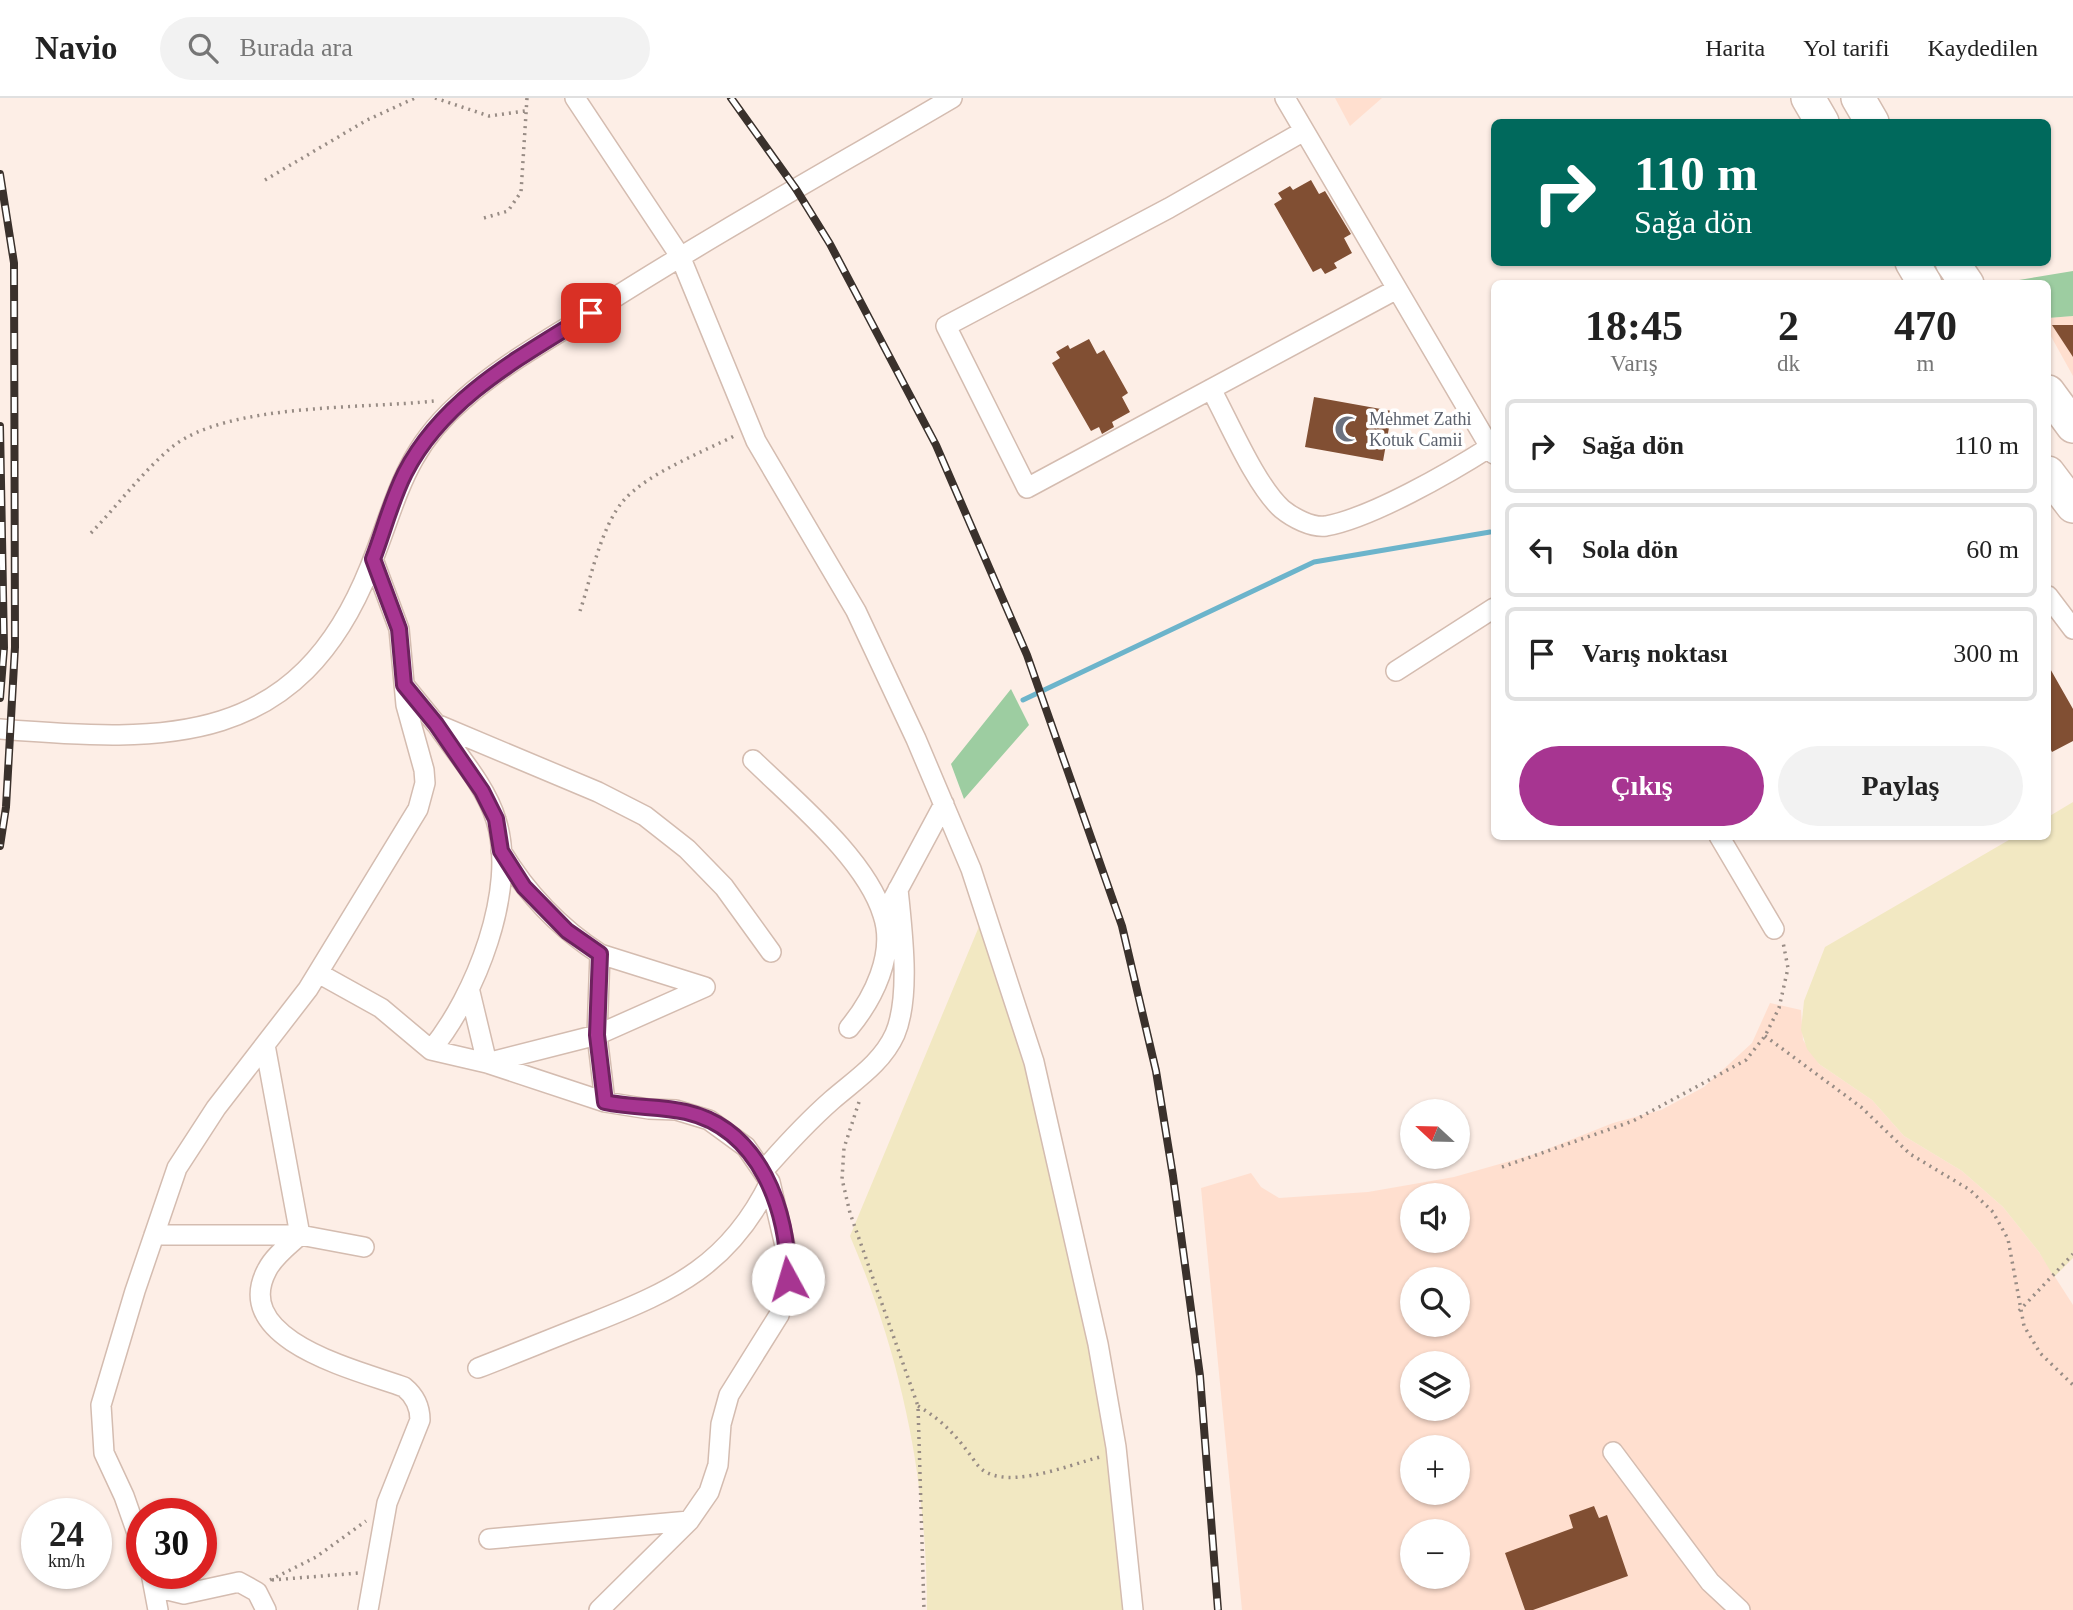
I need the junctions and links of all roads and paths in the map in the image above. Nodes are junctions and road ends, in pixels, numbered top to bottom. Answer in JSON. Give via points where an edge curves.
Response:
{"nodes":[{"id":1,"x":415,"y":98,"type":"edge"},
{"id":2,"x":435,"y":98,"type":"edge"},
{"id":3,"x":527,"y":98,"type":"edge"},
{"id":4,"x":575,"y":98,"type":"edge"},
{"id":5,"x":952,"y":98,"type":"edge"},
{"id":6,"x":1285,"y":98,"type":"edge"},
{"id":7,"x":1808,"y":98,"type":"edge"},
{"id":8,"x":1858,"y":98,"type":"edge"},
{"id":9,"x":525,"y":111,"type":"junction"},
{"id":10,"x":1820,"y":119,"type":"edge"},
{"id":11,"x":1870,"y":119,"type":"edge"},
{"id":12,"x":1304,"y":131,"type":"junction"},
{"id":13,"x":265,"y":180,"type":"dead end"},
{"id":14,"x":484,"y":218,"type":"dead end"},
{"id":15,"x":680,"y":256,"type":"junction"},
{"id":16,"x":1397,"y":289,"type":"junction"},
{"id":17,"x":1211,"y":389,"type":"junction"},
{"id":18,"x":2051,"y":396,"type":"edge"},
{"id":19,"x":464,"y":398,"type":"junction"},
{"id":20,"x":2073,"y":426,"type":"edge"},
{"id":21,"x":750,"y":427,"type":"junction"},
{"id":22,"x":1491,"y":449,"type":"edge"},
{"id":23,"x":1491,"y":452,"type":"edge"},
{"id":24,"x":2051,"y":477,"type":"edge"},
{"id":25,"x":2073,"y":506,"type":"edge"},
{"id":26,"x":92,"y":533,"type":"dead end"},
{"id":27,"x":373,"y":559,"type":"junction"},
{"id":28,"x":2051,"y":600,"type":"edge"},
{"id":29,"x":1491,"y":610,"type":"edge"},
{"id":30,"x":580,"y":611,"type":"dead end"},
{"id":31,"x":2073,"y":629,"type":"edge"},
{"id":32,"x":1396,"y":671,"type":"dead end"},
{"id":33,"x":404,"y":685,"type":"junction"},
{"id":34,"x":436,"y":724,"type":"junction"},
{"id":35,"x":0,"y":729,"type":"edge"},
{"id":36,"x":753,"y":760,"type":"dead end"},
{"id":37,"x":944,"y":804,"type":"junction"},
{"id":38,"x":1721,"y":840,"type":"edge"},
{"id":39,"x":501,"y":851,"type":"junction"},
{"id":40,"x":898,"y":889,"type":"junction"},
{"id":41,"x":884,"y":915,"type":"junction"},
{"id":42,"x":1774,"y":929,"type":"joint"},
{"id":43,"x":771,"y":952,"type":"dead end"},
{"id":44,"x":600,"y":954,"type":"junction"},
{"id":45,"x":318,"y":973,"type":"junction"},
{"id":46,"x":470,"y":992,"type":"junction"},
{"id":47,"x":849,"y":1028,"type":"dead end"},
{"id":48,"x":597,"y":1035,"type":"junction"},
{"id":49,"x":1765,"y":1036,"type":"junction"},
{"id":50,"x":265,"y":1045,"type":"junction"},
{"id":51,"x":432,"y":1050,"type":"junction"},
{"id":52,"x":487,"y":1063,"type":"junction"},
{"id":53,"x":875,"y":1063,"type":"junction"},
{"id":54,"x":605,"y":1102,"type":"junction"},
{"id":55,"x":1502,"y":1167,"type":"dead end"},
{"id":56,"x":767,"y":1176,"type":"junction"},
{"id":57,"x":154,"y":1235,"type":"junction"},
{"id":58,"x":300,"y":1235,"type":"junction"},
{"id":59,"x":365,"y":1247,"type":"dead end"},
{"id":60,"x":2073,"y":1254,"type":"edge"},
{"id":61,"x":2019,"y":1311,"type":"junction"},
{"id":62,"x":478,"y":1368,"type":"dead end"},
{"id":63,"x":2073,"y":1385,"type":"edge"},
{"id":64,"x":918,"y":1406,"type":"junction"},
{"id":65,"x":1613,"y":1452,"type":"dead end"},
{"id":66,"x":1100,"y":1457,"type":"dead end"},
{"id":67,"x":126,"y":1502,"type":"edge"},
{"id":68,"x":387,"y":1503,"type":"junction"},
{"id":69,"x":689,"y":1521,"type":"junction"},
{"id":70,"x":489,"y":1539,"type":"dead end"},
{"id":71,"x":375,"y":1572,"type":"junction"},
{"id":72,"x":217,"y":1587,"type":"edge"},
{"id":73,"x":154,"y":1589,"type":"edge"},
{"id":74,"x":173,"y":1589,"type":"edge"},
{"id":75,"x":207,"y":1589,"type":"edge"},
{"id":76,"x":158,"y":1610,"type":"edge"},
{"id":77,"x":265,"y":1610,"type":"edge"},
{"id":78,"x":368,"y":1610,"type":"edge"},
{"id":79,"x":599,"y":1610,"type":"edge"},
{"id":80,"x":924,"y":1610,"type":"edge"},
{"id":81,"x":1133,"y":1610,"type":"edge"},
{"id":82,"x":1740,"y":1610,"type":"edge"}],
"edges":[{"from":1,"to":13,"type":"path","via":[[367,120]]},
{"from":2,"to":9,"type":"path","via":[[489,116]]},
{"from":3,"to":9,"type":"path"},
{"from":4,"to":15,"type":"street"},
{"from":5,"to":15,"type":"street"},
{"from":6,"to":12,"type":"street"},
{"from":7,"to":10,"type":"highway"},
{"from":8,"to":11,"type":"highway"},
{"from":9,"to":14,"type":"path","via":[[521,192],[508,211]]},
{"from":12,"to":16,"type":"street"},
{"from":12,"to":17,"type":"street","via":[[946,326],[1027,488]]},
{"from":15,"to":19,"type":"street"},
{"from":15,"to":21,"type":"street"},
{"from":16,"to":17,"type":"street"},
{"from":16,"to":22,"type":"street"},
{"from":17,"to":23,"type":"street","via":[[1273,499],[1293,517],[1314,525],[1325,527],[1368,511]]},
{"from":18,"to":20,"type":"highway"},
{"from":19,"to":26,"type":"path","via":[[261,415],[214,427],[173,447]]},
{"from":19,"to":27,"type":"street","via":[[432,431],[406,471]]},
{"from":21,"to":30,"type":"path","via":[[646,482],[624,500],[609,524]]},
{"from":21,"to":37,"type":"street","via":[[856,611]]},
{"from":24,"to":25,"type":"highway"},
{"from":27,"to":33,"type":"street","via":[[399,629]]},
{"from":27,"to":35,"type":"street","via":[[344,621],[316,662],[285,690],[243,713],[197,726],[128,736]]},
{"from":28,"to":31,"type":"street"},
{"from":29,"to":32,"type":"street"},
{"from":33,"to":34,"type":"street"},
{"from":33,"to":45,"type":"street","via":[[424,770],[422,797]]},
{"from":34,"to":39,"type":"street","via":[[490,804]]},
{"from":34,"to":43,"type":"street","via":[[645,816],[715,877]]},
{"from":36,"to":41,"type":"street","via":[[855,862]]},
{"from":37,"to":40,"type":"street"},
{"from":37,"to":81,"type":"street","via":[[995,936],[1049,1121],[1108,1395]]},
{"from":38,"to":42,"type":"street"},
{"from":39,"to":44,"type":"street","via":[[538,904]]},
{"from":39,"to":46,"type":"street","via":[[489,936]]},
{"from":40,"to":41,"type":"street"},
{"from":40,"to":53,"type":"street","via":[[900,1014],[889,1045]]},
{"from":41,"to":47,"type":"street","via":[[885,946],[878,982]]},
{"from":42,"to":49,"type":"path","via":[[1786,949],[1788,968],[1779,1008]]},
{"from":44,"to":48,"type":"street"},
{"from":44,"to":48,"type":"street","via":[[705,987]]},
{"from":45,"to":50,"type":"street"},
{"from":45,"to":51,"type":"street","via":[[381,1008]]},
{"from":46,"to":51,"type":"street"},
{"from":46,"to":52,"type":"street"},
{"from":48,"to":52,"type":"street"},
{"from":48,"to":54,"type":"street"},
{"from":49,"to":55,"type":"path","via":[[1746,1060],[1633,1121]]},
{"from":49,"to":61,"type":"path","via":[[1861,1107],[1910,1154],[1983,1200],[2008,1239]]},
{"from":50,"to":57,"type":"street","via":[[177,1168]]},
{"from":50,"to":58,"type":"street"},
{"from":51,"to":52,"type":"street"},
{"from":52,"to":54,"type":"street"},
{"from":53,"to":56,"type":"street","via":[[808,1122]]},
{"from":53,"to":64,"type":"path","via":[[847,1133],[842,1179],[849,1213]]},
{"from":54,"to":56,"type":"street","via":[[676,1110],[709,1120],[746,1147]]},
{"from":56,"to":62,"type":"street","via":[[736,1236],[686,1281]]},
{"from":56,"to":69,"type":"street","via":[[786,1250],[786,1291],[779,1315],[729,1395],[714,1479]]},
{"from":57,"to":58,"type":"street"},
{"from":57,"to":67,"type":"street","via":[[104,1390],[100,1421],[108,1468]]},
{"from":58,"to":59,"type":"street"},
{"from":58,"to":68,"type":"street","via":[[272,1262],[262,1284],[264,1308],[275,1329],[294,1345],[404,1387],[418,1403],[420,1420]]},
{"from":60,"to":61,"type":"path"},
{"from":61,"to":63,"type":"path","via":[[2040,1353]]},
{"from":64,"to":66,"type":"path","via":[[945,1424],[977,1466],[996,1477],[1013,1479]]},
{"from":64,"to":80,"type":"path"},
{"from":65,"to":82,"type":"street","via":[[1710,1582]]},
{"from":68,"to":71,"type":"street"},
{"from":68,"to":71,"type":"path","via":[[338,1543],[270,1580]]},
{"from":69,"to":70,"type":"street"},
{"from":69,"to":79,"type":"street"},
{"from":71,"to":78,"type":"street"},
{"from":72,"to":77,"type":"street","via":[[239,1582],[257,1592]]},
{"from":73,"to":76,"type":"street"},
{"from":74,"to":75,"type":"street","via":[[184,1594]]}]}
